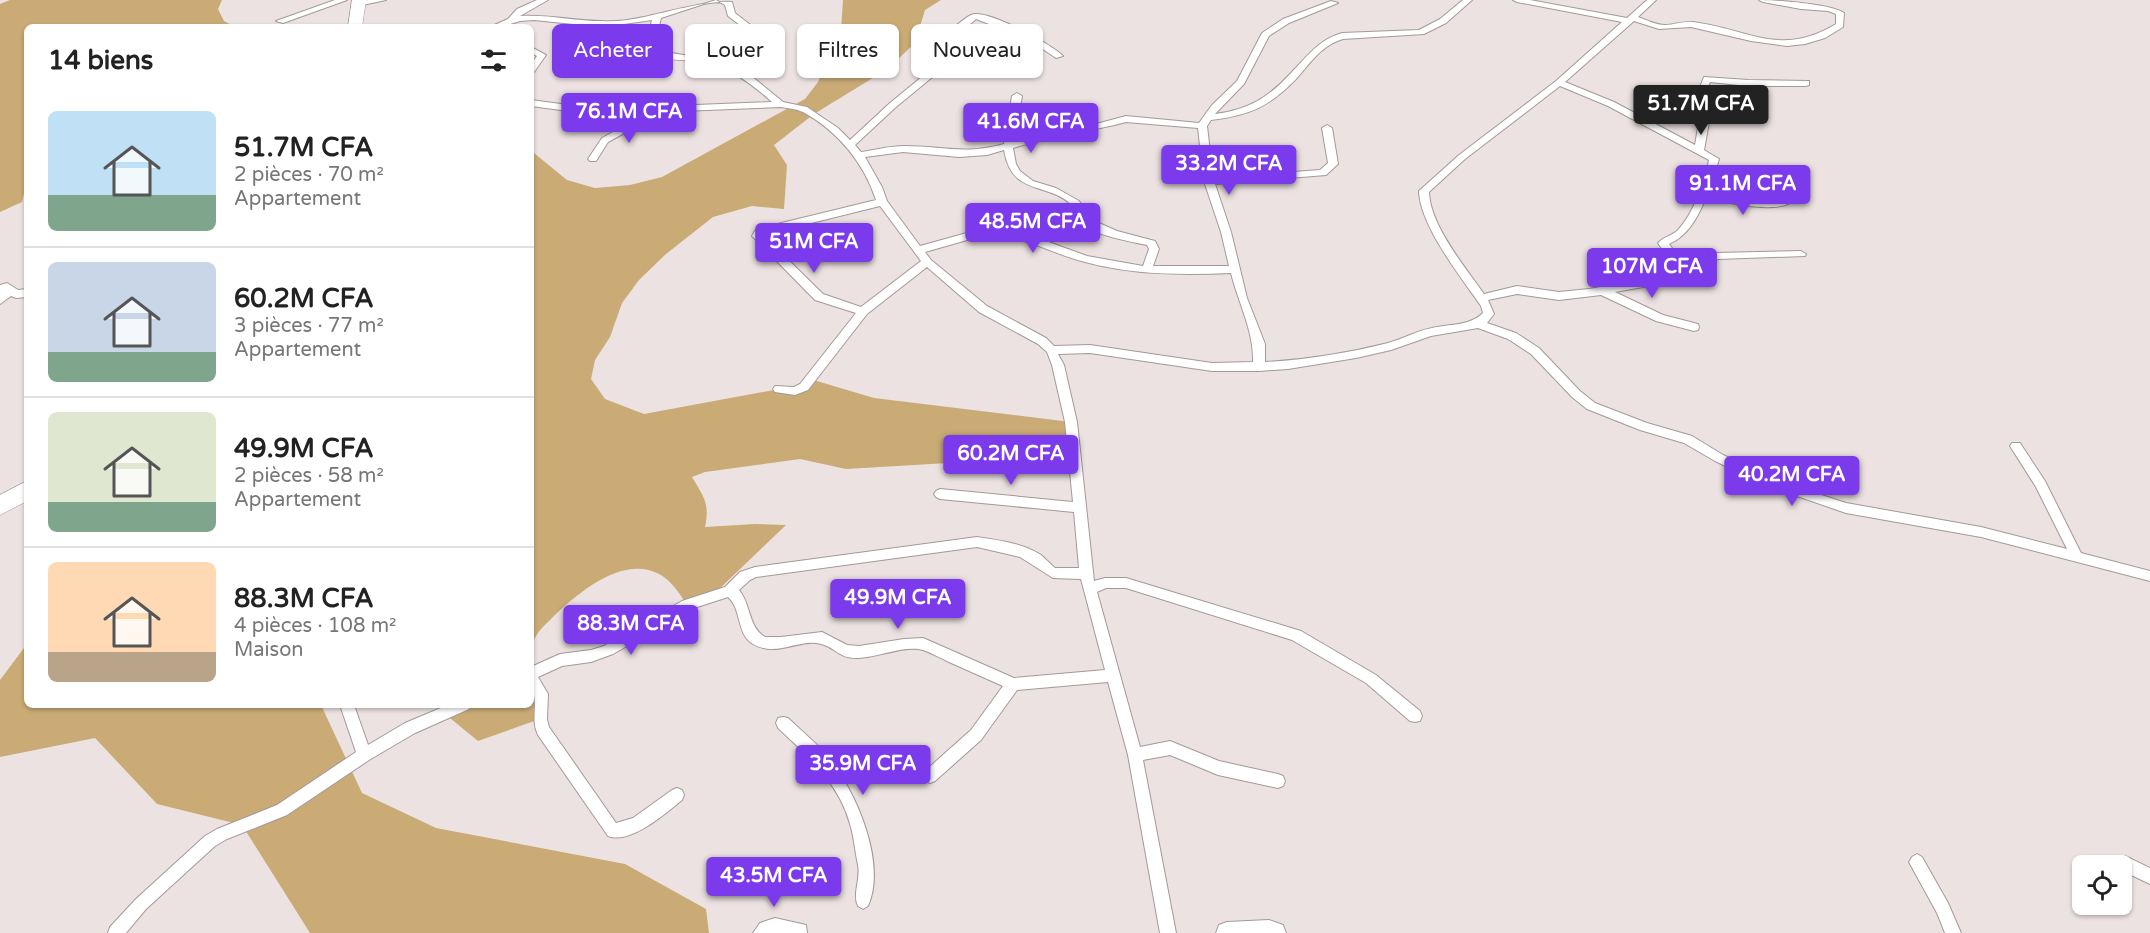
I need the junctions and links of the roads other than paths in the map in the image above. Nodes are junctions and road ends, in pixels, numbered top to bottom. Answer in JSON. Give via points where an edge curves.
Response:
{"nodes":[{"id":1,"x":343,"y":0,"type":"edge"},
{"id":2,"x":381,"y":0,"type":"edge"},
{"id":3,"x":544,"y":0,"type":"edge"},
{"id":4,"x":712,"y":0,"type":"edge"},
{"id":5,"x":720,"y":0,"type":"edge"},
{"id":6,"x":1468,"y":0,"type":"edge"},
{"id":7,"x":1517,"y":0,"type":"edge"},
{"id":8,"x":1652,"y":0,"type":"edge"},
{"id":9,"x":1762,"y":0,"type":"edge"},
{"id":10,"x":359,"y":2,"type":"edge"},
{"id":11,"x":1334,"y":3,"type":"dead end"},
{"id":12,"x":657,"y":15,"type":"junction"},
{"id":13,"x":512,"y":19,"type":"junction"},
{"id":14,"x":1630,"y":19,"type":"junction"},
{"id":15,"x":280,"y":21,"type":"dead end"},
{"id":16,"x":355,"y":24,"type":"edge"},
{"id":17,"x":501,"y":24,"type":"edge"},
{"id":18,"x":744,"y":24,"type":"edge"},
{"id":19,"x":534,"y":51,"type":"edge"},
{"id":20,"x":685,"y":56,"type":"edge"},
{"id":21,"x":1059,"y":56,"type":"dead end"},
{"id":22,"x":534,"y":66,"type":"edge"},
{"id":23,"x":750,"y":78,"type":"edge"},
{"id":24,"x":1559,"y":83,"type":"junction"},
{"id":25,"x":1806,"y":83,"type":"dead end"},
{"id":26,"x":1017,"y":96,"type":"dead end"},
{"id":27,"x":534,"y":103,"type":"edge"},
{"id":28,"x":780,"y":104,"type":"junction"},
{"id":29,"x":626,"y":112,"type":"junction"},
{"id":30,"x":1204,"y":122,"type":"junction"},
{"id":31,"x":1327,"y":128,"type":"dead end"},
{"id":32,"x":850,"y":145,"type":"junction"},
{"id":33,"x":1008,"y":147,"type":"junction"},
{"id":34,"x":1699,"y":150,"type":"junction"},
{"id":35,"x":859,"y":155,"type":"junction"},
{"id":36,"x":593,"y":159,"type":"dead end"},
{"id":37,"x":1209,"y":181,"type":"junction"},
{"id":38,"x":1702,"y":194,"type":"junction"},
{"id":39,"x":882,"y":202,"type":"junction"},
{"id":40,"x":1786,"y":202,"type":"dead end"},
{"id":41,"x":918,"y":250,"type":"junction"},
{"id":42,"x":1801,"y":254,"type":"dead end"},
{"id":43,"x":927,"y":262,"type":"junction"},
{"id":44,"x":1679,"y":267,"type":"junction"},
{"id":45,"x":1147,"y":269,"type":"junction"},
{"id":46,"x":1236,"y":269,"type":"junction"},
{"id":47,"x":5,"y":290,"type":"edge"},
{"id":48,"x":1602,"y":291,"type":"junction"},
{"id":49,"x":24,"y":293,"type":"edge"},
{"id":50,"x":1482,"y":298,"type":"junction"},
{"id":51,"x":0,"y":300,"type":"edge"},
{"id":52,"x":863,"y":311,"type":"junction"},
{"id":53,"x":1479,"y":324,"type":"junction"},
{"id":54,"x":1694,"y":327,"type":"dead end"},
{"id":55,"x":1051,"y":350,"type":"junction"},
{"id":56,"x":1259,"y":366,"type":"junction"},
{"id":57,"x":779,"y":389,"type":"dead end"},
{"id":58,"x":2016,"y":446,"type":"dead end"},
{"id":59,"x":24,"y":492,"type":"edge"},
{"id":60,"x":940,"y":494,"type":"dead end"},
{"id":61,"x":0,"y":506,"type":"edge"},
{"id":62,"x":1078,"y":507,"type":"junction"},
{"id":63,"x":2077,"y":558,"type":"junction"},
{"id":64,"x":1086,"y":574,"type":"junction"},
{"id":65,"x":2150,"y":576,"type":"edge"},
{"id":66,"x":1090,"y":589,"type":"junction"},
{"id":67,"x":729,"y":591,"type":"junction"},
{"id":68,"x":534,"y":674,"type":"edge"},
{"id":69,"x":1114,"y":675,"type":"junction"},
{"id":70,"x":534,"y":681,"type":"edge"},
{"id":71,"x":1013,"y":684,"type":"junction"},
{"id":72,"x":348,"y":708,"type":"edge"},
{"id":73,"x":457,"y":708,"type":"edge"},
{"id":74,"x":1415,"y":716,"type":"dead end"},
{"id":75,"x":783,"y":723,"type":"dead end"},
{"id":76,"x":364,"y":755,"type":"junction"},
{"id":77,"x":1135,"y":755,"type":"junction"},
{"id":78,"x":930,"y":776,"type":"dead end"},
{"id":79,"x":1278,"y":781,"type":"dead end"},
{"id":80,"x":677,"y":795,"type":"dead end"},
{"id":81,"x":1917,"y":862,"type":"dead end"},
{"id":82,"x":2132,"y":867,"type":"edge"},
{"id":83,"x":2150,"y":876,"type":"edge"},
{"id":84,"x":863,"y":901,"type":"dead end"},
{"id":85,"x":800,"y":931,"type":"dead end"},
{"id":86,"x":117,"y":933,"type":"edge"},
{"id":87,"x":761,"y":933,"type":"edge"},
{"id":88,"x":1168,"y":933,"type":"edge"},
{"id":89,"x":1227,"y":933,"type":"edge"},
{"id":90,"x":1275,"y":933,"type":"edge"},
{"id":91,"x":1953,"y":933,"type":"edge"}],
"edges":[{"from":1,"to":15,"type":"street"},
{"from":2,"to":10,"type":"street"},
{"from":3,"to":13,"type":"street","via":[[516,13]]},
{"from":4,"to":12,"type":"street"},
{"from":5,"to":18,"type":"street","via":[[729,4],[731,14]]},
{"from":6,"to":30,"type":"street","via":[[1443,21],[1421,32],[1342,36],[1321,43],[1298,72],[1265,100],[1240,113]]},
{"from":7,"to":14,"type":"street"},
{"from":8,"to":14,"type":"street"},
{"from":9,"to":14,"type":"street","via":[[1829,9],[1840,13],[1840,25],[1804,44],[1772,43],[1689,24],[1661,27]]},
{"from":10,"to":16,"type":"highway"},
{"from":11,"to":30,"type":"street","via":[[1286,21],[1265,35],[1241,82]]},
{"from":12,"to":13,"type":"street","via":[[604,24],[545,17]]},
{"from":12,"to":20,"type":"street","via":[[650,48]]},
{"from":13,"to":17,"type":"street"},
{"from":14,"to":24,"type":"street"},
{"from":19,"to":22,"type":"street","via":[[542,55]]},
{"from":21,"to":32,"type":"street","via":[[1031,37],[973,17],[936,48],[944,63]]},
{"from":23,"to":28,"type":"street"},
{"from":24,"to":34,"type":"street","via":[[1588,93]]},
{"from":24,"to":50,"type":"street","via":[[1424,191],[1426,208]]},
{"from":25,"to":34,"type":"street","via":[[1707,79]]},
{"from":26,"to":33,"type":"street"},
{"from":27,"to":29,"type":"street"},
{"from":28,"to":29,"type":"street"},
{"from":28,"to":32,"type":"street","via":[[814,114]]},
{"from":29,"to":36,"type":"street","via":[[625,129],[605,140]]},
{"from":30,"to":33,"type":"street","via":[[1126,119]]},
{"from":30,"to":37,"type":"street"},
{"from":31,"to":37,"type":"street","via":[[1333,164],[1323,173]]},
{"from":32,"to":35,"type":"street"},
{"from":33,"to":35,"type":"street","via":[[975,154],[903,149]]},
{"from":33,"to":45,"type":"street","via":[[1011,164],[1029,183],[1069,199],[1082,210],[1088,222],[1153,245]]},
{"from":34,"to":38,"type":"street","via":[[1714,159]]},
{"from":35,"to":39,"type":"street"},
{"from":37,"to":46,"type":"street"},
{"from":38,"to":40,"type":"street","via":[[1729,201]]},
{"from":38,"to":44,"type":"street","via":[[1683,230],[1663,243]]},
{"from":39,"to":41,"type":"street"},
{"from":39,"to":52,"type":"street","via":[[765,230],[757,236],[819,297]]},
{"from":41,"to":43,"type":"street"},
{"from":41,"to":45,"type":"street","via":[[983,233],[1016,234],[1086,259]]},
{"from":42,"to":44,"type":"street","via":[[1716,256],[1701,267]]},
{"from":43,"to":52,"type":"street"},
{"from":43,"to":55,"type":"street","via":[[983,309],[1032,333]]},
{"from":44,"to":48,"type":"street","via":[[1662,280]]},
{"from":45,"to":46,"type":"street","via":[[1173,273]]},
{"from":46,"to":56,"type":"street","via":[[1259,344]]},
{"from":47,"to":49,"type":"street"},
{"from":47,"to":51,"type":"street"},
{"from":48,"to":50,"type":"street","via":[[1559,296],[1517,290]]},
{"from":48,"to":54,"type":"street","via":[[1660,318]]},
{"from":50,"to":53,"type":"street","via":[[1489,314]]},
{"from":52,"to":57,"type":"street","via":[[804,387],[795,391]]},
{"from":53,"to":56,"type":"street","via":[[1430,332],[1391,346],[1327,360]]},
{"from":53,"to":63,"type":"street","via":[[1512,336],[1535,351],[1591,406],[1644,428],[1688,439],[1772,483],[1846,508],[1981,532]]},
{"from":55,"to":56,"type":"street","via":[[1078,347],[1212,367]]},
{"from":55,"to":62,"type":"street","via":[[1071,422]]},
{"from":58,"to":63,"type":"street","via":[[2042,484]]},
{"from":59,"to":61,"type":"highway"},
{"from":60,"to":62,"type":"street"},
{"from":62,"to":64,"type":"street"},
{"from":63,"to":65,"type":"street"},
{"from":64,"to":66,"type":"street"},
{"from":64,"to":67,"type":"street","via":[[1053,573],[1030,556],[977,542],[755,572]]},
{"from":66,"to":69,"type":"street"},
{"from":66,"to":74,"type":"street","via":[[1105,583],[1126,583],[1256,625],[1281,629],[1371,679]]},
{"from":67,"to":68,"type":"street","via":[[687,605],[608,650],[560,660]]},
{"from":67,"to":71,"type":"street","via":[[738,599],[749,631],[761,642],[822,638],[846,652],[923,644]]},
{"from":69,"to":71,"type":"street"},
{"from":69,"to":77,"type":"street"},
{"from":70,"to":80,"type":"street","via":[[541,694],[543,730],[613,831],[621,831]]},
{"from":71,"to":78,"type":"street","via":[[976,735]]},
{"from":72,"to":76,"type":"street"},
{"from":73,"to":76,"type":"street","via":[[410,728]]},
{"from":75,"to":84,"type":"street","via":[[822,760],[842,788],[853,814],[867,872]]},
{"from":76,"to":86,"type":"street","via":[[282,810],[210,841],[141,904]]},
{"from":77,"to":79,"type":"street","via":[[1170,748],[1218,768]]},
{"from":77,"to":88,"type":"street"},
{"from":81,"to":91,"type":"street"},
{"from":82,"to":83,"type":"street"},
{"from":85,"to":87,"type":"street","via":[[777,924]]},
{"from":89,"to":90,"type":"street"}]}
